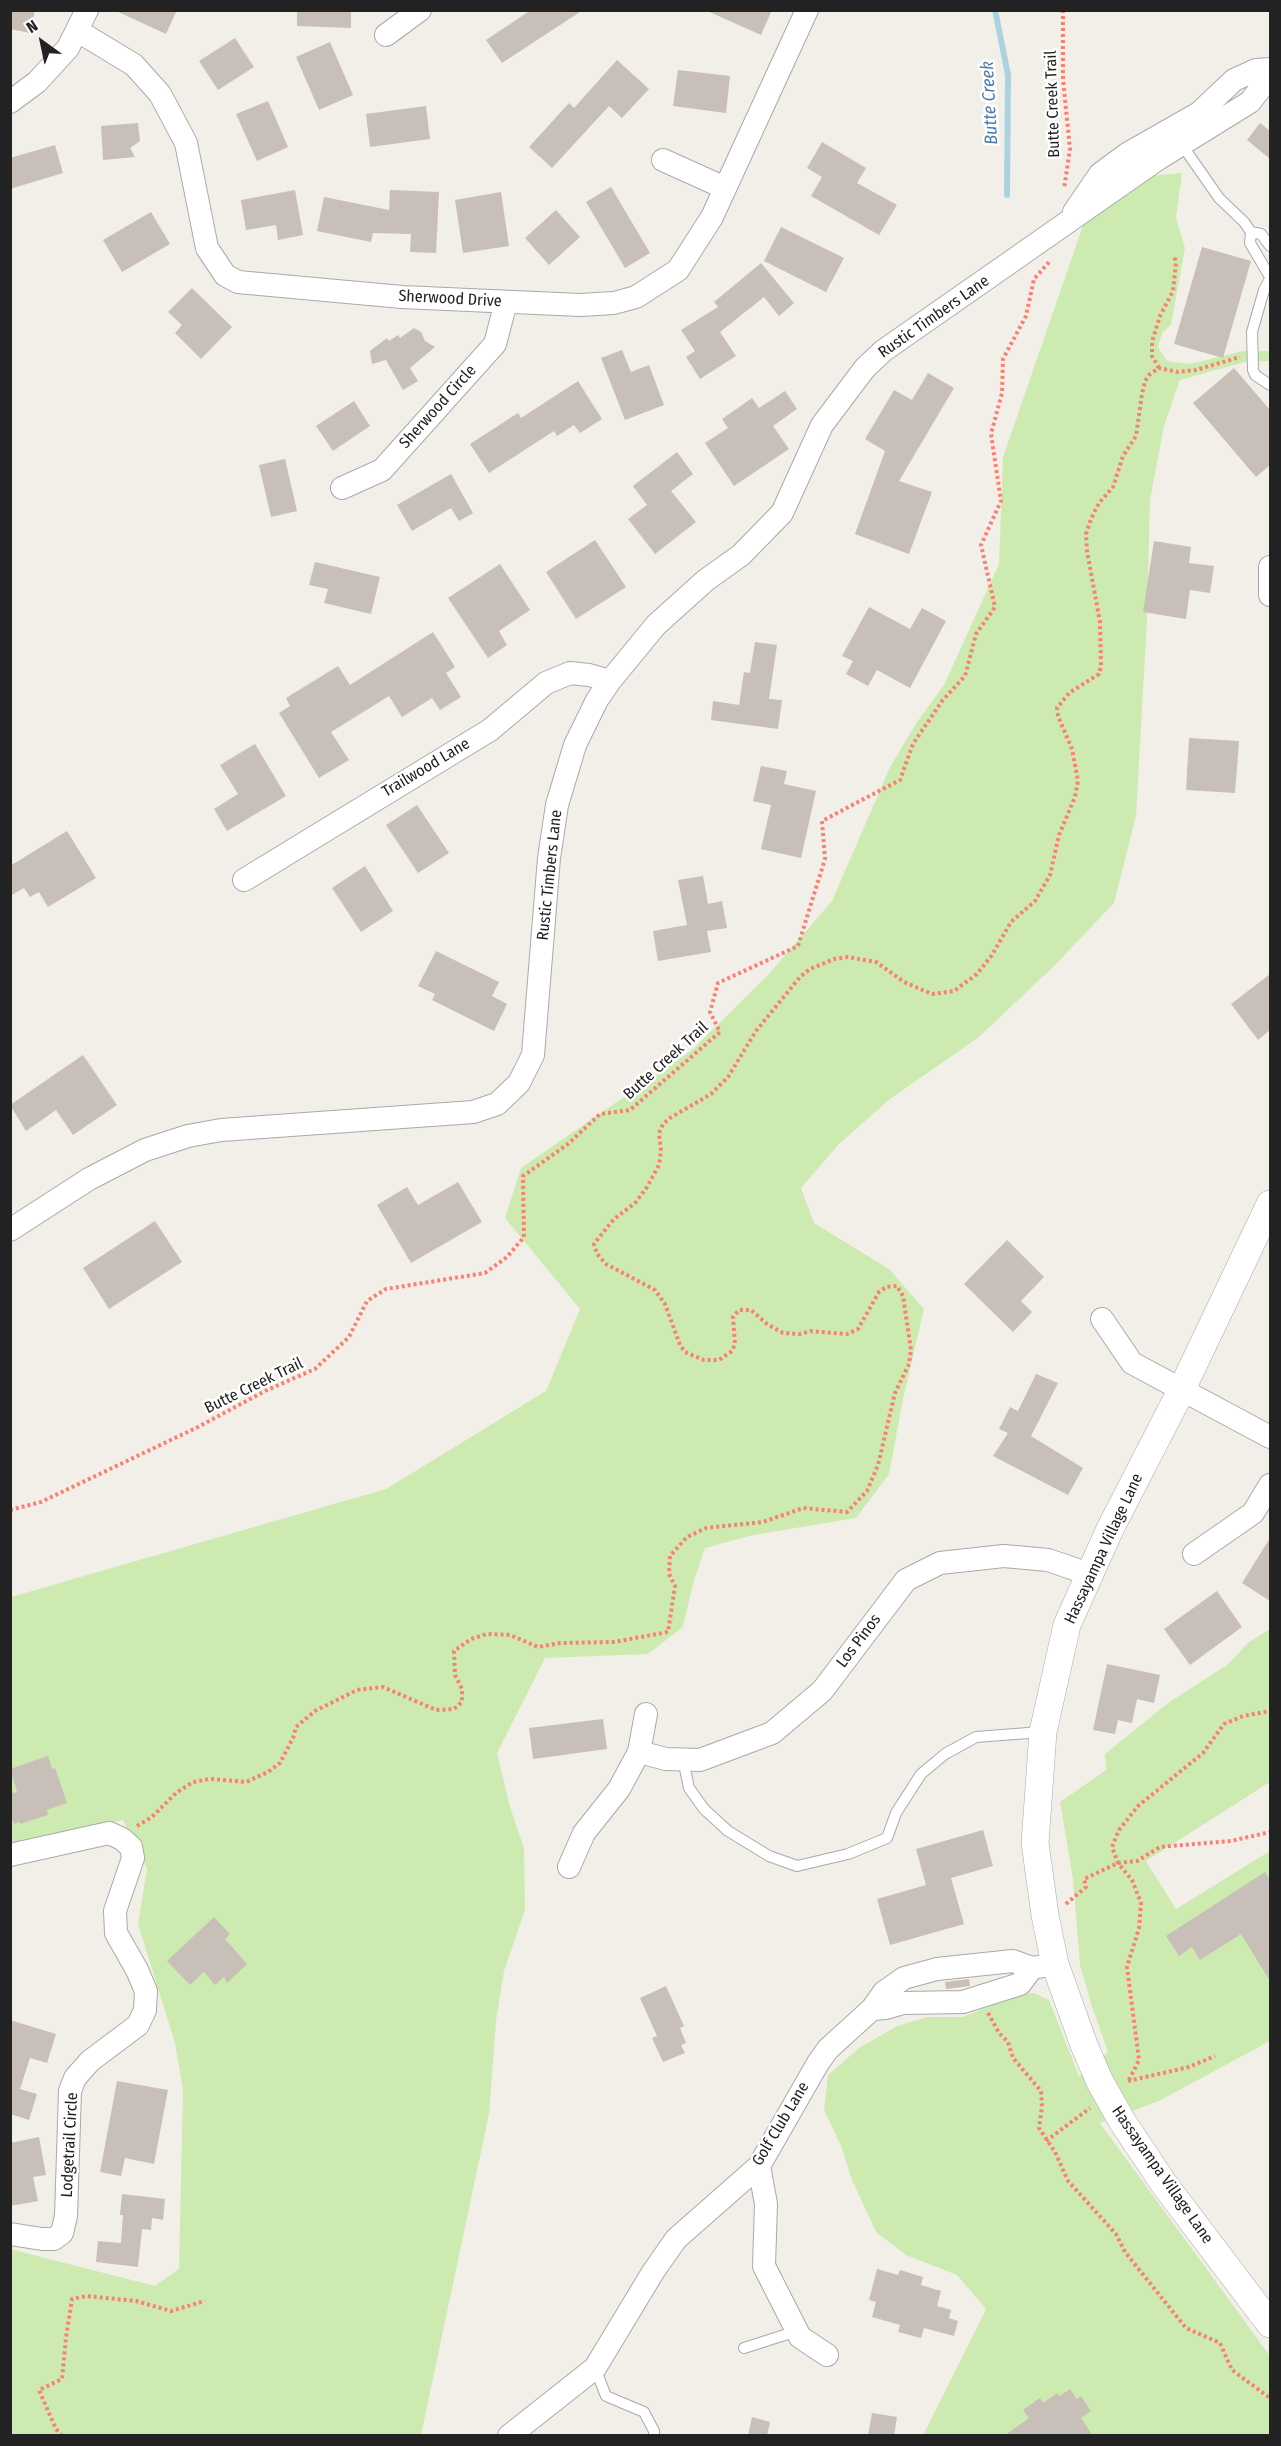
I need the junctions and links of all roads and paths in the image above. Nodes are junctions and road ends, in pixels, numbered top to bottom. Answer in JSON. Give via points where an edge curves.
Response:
{"nodes":[{"id":1,"x":420,"y":10,"type":"edge"},
{"id":2,"x":807,"y":10,"type":"edge"},
{"id":3,"x":1063,"y":10,"type":"edge"},
{"id":4,"x":83,"y":21,"type":"edge"},
{"id":5,"x":386,"y":35,"type":"dead end"},
{"id":6,"x":1270,"y":69,"type":"edge"},
{"id":7,"x":1270,"y":76,"type":"edge"},
{"id":8,"x":10,"y":102,"type":"edge"},
{"id":9,"x":1177,"y":137,"type":"junction"},
{"id":10,"x":663,"y":160,"type":"dead end"},
{"id":11,"x":725,"y":188,"type":"junction"},
{"id":12,"x":1065,"y":225,"type":"junction"},
{"id":13,"x":1251,"y":232,"type":"junction"},
{"id":14,"x":1270,"y":246,"type":"edge"},
{"id":15,"x":1174,"y":255,"type":"dead end"},
{"id":16,"x":1055,"y":256,"type":"dead end"},
{"id":17,"x":1270,"y":278,"type":"edge"},
{"id":18,"x":506,"y":302,"type":"junction"},
{"id":19,"x":1252,"y":355,"type":"junction"},
{"id":20,"x":1159,"y":368,"type":"junction"},
{"id":21,"x":1270,"y":385,"type":"edge"},
{"id":22,"x":342,"y":489,"type":"dead end"},
{"id":23,"x":1270,"y":567,"type":"edge"},
{"id":24,"x":1270,"y":595,"type":"edge"},
{"id":25,"x":610,"y":681,"type":"junction"},
{"id":26,"x":244,"y":880,"type":"dead end"},
{"id":27,"x":1270,"y":1204,"type":"edge"},
{"id":28,"x":10,"y":1230,"type":"edge"},
{"id":29,"x":1102,"y":1319,"type":"dead end"},
{"id":30,"x":1181,"y":1391,"type":"junction"},
{"id":31,"x":1270,"y":1437,"type":"edge"},
{"id":32,"x":1270,"y":1485,"type":"edge"},
{"id":33,"x":10,"y":1510,"type":"edge"},
{"id":34,"x":1194,"y":1554,"type":"dead end"},
{"id":35,"x":1089,"y":1574,"type":"junction"},
{"id":36,"x":1270,"y":1711,"type":"edge"},
{"id":37,"x":646,"y":1714,"type":"dead end"},
{"id":38,"x":1043,"y":1732,"type":"junction"},
{"id":39,"x":639,"y":1752,"type":"junction"},
{"id":40,"x":683,"y":1760,"type":"junction"},
{"id":41,"x":1270,"y":1832,"type":"edge"},
{"id":42,"x":109,"y":1833,"type":"junction"},
{"id":43,"x":10,"y":1855,"type":"edge"},
{"id":44,"x":1118,"y":1863,"type":"junction"},
{"id":45,"x":568,"y":1867,"type":"dead end"},
{"id":46,"x":1046,"y":1915,"type":"junction"},
{"id":47,"x":1044,"y":1966,"type":"junction"},
{"id":48,"x":924,"y":1972,"type":"junction"},
{"id":49,"x":928,"y":2003,"type":"junction"},
{"id":50,"x":984,"y":2005,"type":"dead end"},
{"id":51,"x":872,"y":2008,"type":"junction"},
{"id":52,"x":1215,"y":2056,"type":"dead end"},
{"id":53,"x":1089,"y":2108,"type":"dead end"},
{"id":54,"x":1046,"y":2141,"type":"junction"},
{"id":55,"x":759,"y":2166,"type":"junction"},
{"id":56,"x":10,"y":2234,"type":"edge"},
{"id":57,"x":205,"y":2301,"type":"dead end"},
{"id":58,"x":1270,"y":2324,"type":"edge"},
{"id":59,"x":797,"y":2331,"type":"junction"},
{"id":60,"x":744,"y":2348,"type":"dead end"},
{"id":61,"x":826,"y":2355,"type":"dead end"},
{"id":62,"x":595,"y":2368,"type":"junction"},
{"id":63,"x":1270,"y":2398,"type":"edge"},
{"id":64,"x":62,"y":2436,"type":"edge"},
{"id":65,"x":509,"y":2436,"type":"edge"},
{"id":66,"x":654,"y":2436,"type":"edge"}],
"edges":[{"from":1,"to":5,"type":"street"},
{"from":2,"to":11,"type":"street","name":"Sherwood Drive"},
{"from":3,"to":12,"type":"path","name":"Butte Creek Trail","via":[[1063,79],[1070,149],[1063,196]]},
{"from":4,"to":8,"type":"street","via":[[68,48],[38,81]]},
{"from":4,"to":18,"type":"street","name":"Sherwood Drive","via":[[134,65],[160,94],[186,143],[207,248],[225,275],[238,282]]},
{"from":6,"to":9,"type":"street","name":"Rustic Timbers Lane","via":[[1256,69],[1234,80]]},
{"from":7,"to":9,"type":"street","name":"Rustic Timbers Lane","via":[[1250,102]]},
{"from":9,"to":12,"type":"street","name":"Rustic Timbers Lane","via":[[1127,154],[1100,174]]},
{"from":9,"to":13,"type":"lane","via":[[1209,186]]},
{"from":10,"to":11,"type":"street"},
{"from":11,"to":18,"type":"street","name":"Sherwood Drive","via":[[699,241],[678,270],[636,297],[580,305]]},
{"from":12,"to":25,"type":"street","name":"Rustic Timbers Lane","via":[[883,351],[865,368],[822,425],[782,513],[741,555],[656,625]]},
{"from":13,"to":14,"type":"lane","via":[[1261,234]]},
{"from":13,"to":17,"type":"lane","via":[[1250,243]]},
{"from":15,"to":20,"type":"path","via":[[1173,291],[1152,342],[1152,356]]},
{"from":16,"to":33,"type":"path","name":"Butte Creek Trail","via":[[1034,279],[1026,316],[1003,359],[1002,393],[991,434],[1001,501],[981,545],[995,607],[976,634],[964,676],[913,744],[900,780],[822,821],[825,859],[798,946],[718,983],[710,1012],[720,1032],[630,1110],[600,1114],[523,1176],[524,1237],[492,1268],[485,1273],[386,1289],[367,1301],[349,1337],[315,1369],[41,1502]]},
{"from":17,"to":19,"type":"lane","via":[[1252,332]]},
{"from":18,"to":22,"type":"street","name":"Sherwood Circle","via":[[495,344],[382,470]]},
{"from":19,"to":20,"type":"path","via":[[1196,370]]},
{"from":19,"to":21,"type":"lane","via":[[1255,375]]},
{"from":20,"to":42,"type":"path","via":[[1144,381],[1136,436],[1086,534],[1100,622],[1101,666],[1099,674],[1069,693],[1058,708],[1078,781],[1043,889],[1011,922],[977,974],[954,991],[932,994],[904,982],[876,962],[848,957],[834,959],[800,977],[756,1031],[728,1077],[711,1094],[663,1124],[659,1133],[659,1165],[647,1187],[594,1244],[606,1264],[654,1290],[665,1304],[680,1345],[685,1352],[704,1360],[719,1360],[732,1351],[733,1317],[739,1310],[751,1310],[783,1333],[847,1334],[858,1329],[879,1292],[897,1286],[903,1296],[911,1350],[909,1364],[895,1393],[878,1465],[867,1491],[847,1512],[803,1508],[763,1522],[706,1528],[687,1536],[670,1556],[669,1574],[675,1586],[668,1632],[614,1642],[538,1647],[510,1635],[487,1634],[454,1651],[462,1702],[453,1708],[436,1710],[383,1687],[357,1690],[315,1711],[296,1727],[280,1763],[268,1772],[246,1782],[193,1782],[152,1817]]},
{"from":23,"to":24,"type":"street"},
{"from":25,"to":26,"type":"street","name":"Trailwood Lane","via":[[570,673],[546,683],[489,730]]},
{"from":25,"to":28,"type":"street","name":"Rustic Timbers Lane","via":[[575,745],[557,805],[533,1055],[519,1083],[497,1104],[472,1112],[221,1130],[188,1136],[145,1150],[89,1179]]},
{"from":27,"to":30,"type":"street","name":"Hassayampa Village Lane"},
{"from":29,"to":30,"type":"street","via":[[1132,1363]]},
{"from":30,"to":31,"type":"street"},
{"from":30,"to":35,"type":"street","name":"Hassayampa Village Lane"},
{"from":32,"to":34,"type":"street","via":[[1253,1512]]},
{"from":35,"to":38,"type":"street","name":"Hassayampa Village Lane","via":[[1067,1625]]},
{"from":35,"to":40,"type":"street","name":"Los Pinos","via":[[1048,1560],[1004,1556],[940,1563],[906,1580],[822,1691],[772,1733],[700,1760]]},
{"from":36,"to":44,"type":"path","via":[[1224,1724],[1203,1753],[1137,1806],[1112,1847]]},
{"from":37,"to":39,"type":"street"},
{"from":38,"to":40,"type":"lane","via":[[976,1737],[945,1754],[921,1774],[896,1813],[887,1838],[848,1854],[797,1866],[769,1856],[728,1832],[689,1788]]},
{"from":38,"to":46,"type":"street","name":"Hassayampa Village Lane","via":[[1035,1843]]},
{"from":39,"to":40,"type":"street","name":"Los Pinos"},
{"from":39,"to":45,"type":"street","via":[[619,1789],[584,1833]]},
{"from":41,"to":44,"type":"path","via":[[1230,1841],[1160,1847],[1137,1861]]},
{"from":42,"to":43,"type":"street"},
{"from":42,"to":56,"type":"street","name":"Lodgetrail Circle","via":[[131,1847],[134,1858],[115,1911],[116,1933],[146,1991],[145,2010],[138,2025],[90,2061],[75,2078],[70,2091],[66,2216],[62,2233],[54,2239],[42,2240]]},
{"from":44,"to":46,"type":"path","via":[[1084,1879],[1086,1887]]},
{"from":44,"to":52,"type":"path","via":[[1132,1880],[1141,1903],[1139,1928],[1127,1967],[1139,2060],[1127,2081],[1189,2067]]},
{"from":46,"to":47,"type":"street","name":"Hassayampa Village Lane"},
{"from":47,"to":48,"type":"street","name":"Golf Club Lane","via":[[1013,1961]]},
{"from":47,"to":49,"type":"street","via":[[1020,1984],[983,1996],[953,2004]]},
{"from":47,"to":58,"type":"street","name":"Hassayampa Village Lane","via":[[1111,2103],[1164,2184]]},
{"from":48,"to":49,"type":"street"},
{"from":48,"to":51,"type":"street","name":"Golf Club Lane","via":[[894,1984]]},
{"from":49,"to":51,"type":"street"},
{"from":50,"to":54,"type":"path","via":[[1008,2042],[1013,2058],[1041,2091],[1039,2128]]},
{"from":51,"to":55,"type":"street","name":"Golf Club Lane","via":[[828,2049]]},
{"from":53,"to":54,"type":"path"},
{"from":54,"to":63,"type":"path","via":[[1068,2181],[1116,2234],[1125,2252],[1186,2328],[1220,2343],[1232,2370]]},
{"from":55,"to":59,"type":"street","via":[[766,2204],[764,2265]]},
{"from":55,"to":62,"type":"street","name":"Golf Club Lane","via":[[676,2240]]},
{"from":57,"to":64,"type":"path","via":[[171,2311],[135,2301],[86,2296],[72,2299],[62,2379],[39,2390]]},
{"from":59,"to":60,"type":"lane"},
{"from":59,"to":61,"type":"street"},
{"from":62,"to":65,"type":"street","name":"Golf Club Lane"},
{"from":62,"to":66,"type":"lane","via":[[606,2396],[644,2412]]}]}
